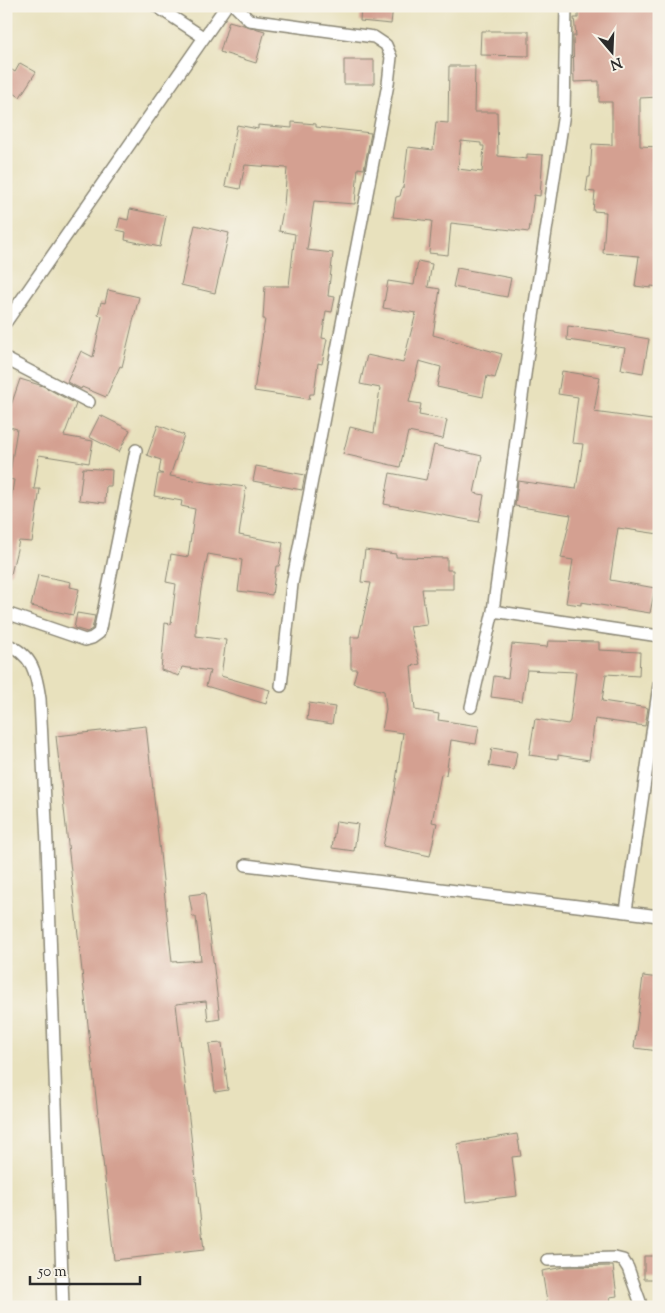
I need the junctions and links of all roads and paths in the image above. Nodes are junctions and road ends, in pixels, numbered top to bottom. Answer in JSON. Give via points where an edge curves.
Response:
{"nodes":[{"id":1,"x":156,"y":6,"type":"edge"},
{"id":2,"x":226,"y":6,"type":"edge"},
{"id":3,"x":235,"y":6,"type":"edge"},
{"id":4,"x":566,"y":6,"type":"edge"},
{"id":5,"x":203,"y":37,"type":"junction"},
{"id":6,"x":6,"y":322,"type":"edge"},
{"id":7,"x":6,"y":359,"type":"edge"},
{"id":8,"x":89,"y":402,"type":"dead end"},
{"id":9,"x":136,"y":450,"type":"dead end"},
{"id":10,"x":493,"y":611,"type":"junction"},
{"id":11,"x":6,"y":613,"type":"edge"},
{"id":12,"x":659,"y":636,"type":"edge"},
{"id":13,"x":6,"y":644,"type":"edge"},
{"id":14,"x":281,"y":686,"type":"dead end"},
{"id":15,"x":659,"y":686,"type":"edge"},
{"id":16,"x":471,"y":707,"type":"dead end"},
{"id":17,"x":246,"y":865,"type":"dead end"},
{"id":18,"x":626,"y":911,"type":"junction"},
{"id":19,"x":659,"y":916,"type":"edge"},
{"id":20,"x":548,"y":1260,"type":"dead end"},
{"id":21,"x":63,"y":1307,"type":"edge"},
{"id":22,"x":642,"y":1307,"type":"edge"}],
"edges":[{"from":1,"to":5,"type":"street"},
{"from":2,"to":5,"type":"street"},
{"from":3,"to":14,"type":"street","via":[[249,20],[374,36],[386,45],[392,57],[292,584]]},
{"from":4,"to":10,"type":"street","via":[[564,113]]},
{"from":5,"to":6,"type":"street"},
{"from":7,"to":8,"type":"street"},
{"from":9,"to":11,"type":"street","via":[[98,633],[85,640]]},
{"from":10,"to":12,"type":"street"},
{"from":10,"to":16,"type":"street"},
{"from":13,"to":21,"type":"street","via":[[31,661],[40,699]]},
{"from":15,"to":18,"type":"street"},
{"from":17,"to":18,"type":"street"},
{"from":18,"to":19,"type":"street"},
{"from":20,"to":22,"type":"street","via":[[623,1260]]}]}
